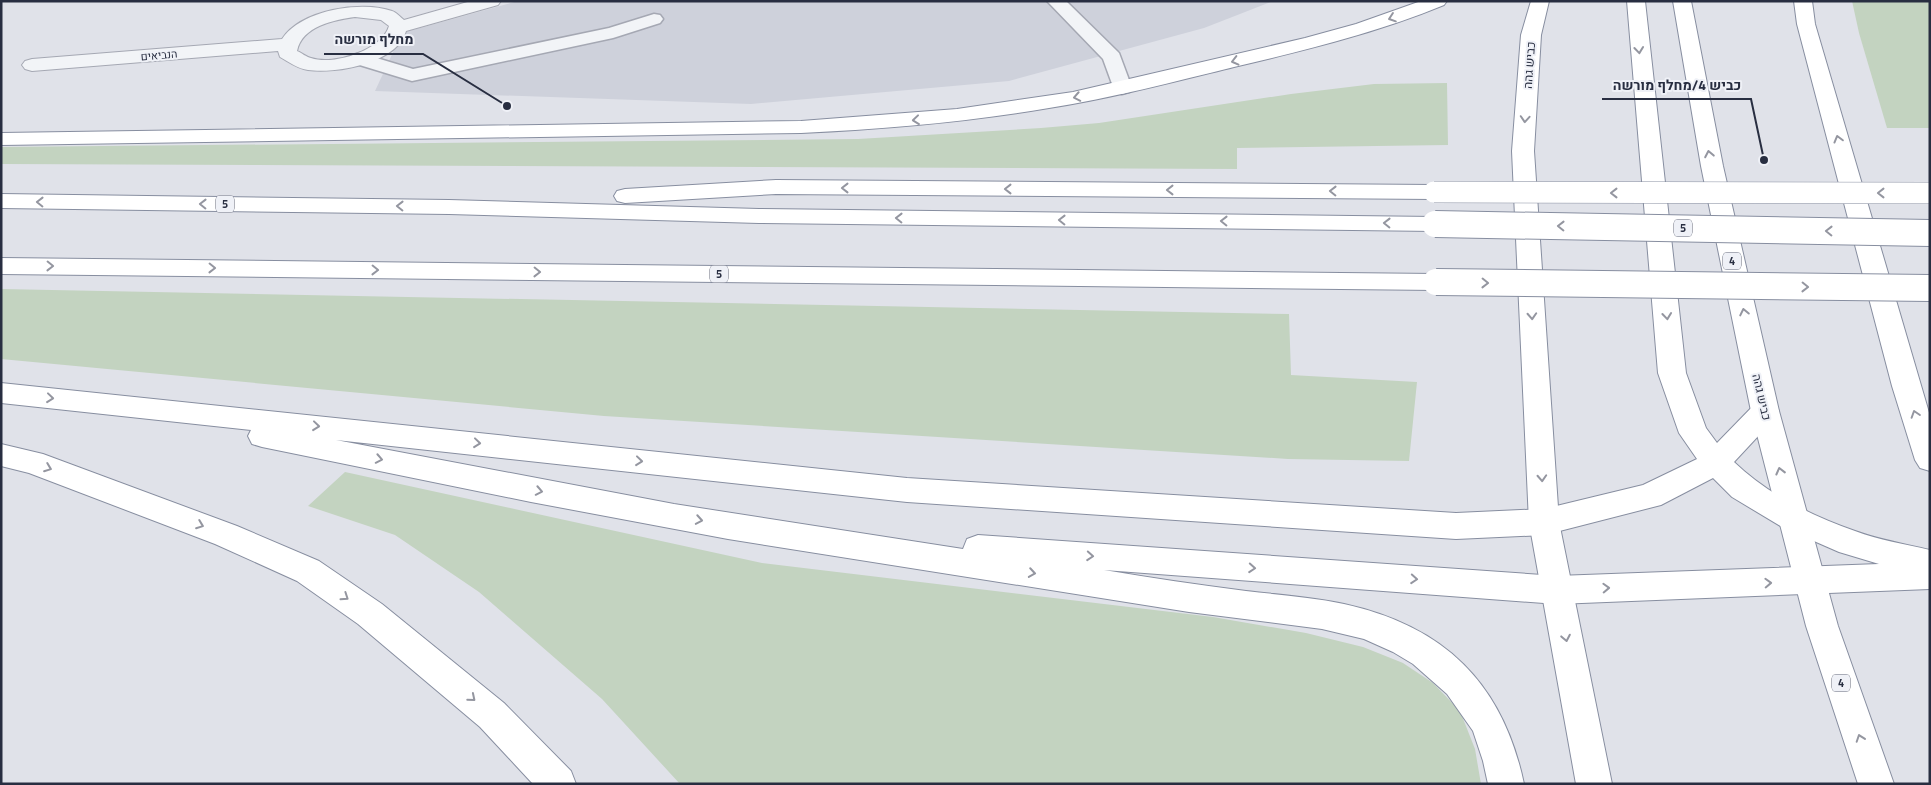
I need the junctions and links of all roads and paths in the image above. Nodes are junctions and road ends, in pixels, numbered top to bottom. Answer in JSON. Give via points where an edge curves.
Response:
{"nodes":[{"id":1,"x":492,"y":1,"type":"edge"},
{"id":2,"x":1056,"y":1,"type":"edge"},
{"id":3,"x":1438,"y":1,"type":"edge"},
{"id":4,"x":1540,"y":1,"type":"edge"},
{"id":5,"x":1636,"y":1,"type":"edge"},
{"id":6,"x":1682,"y":1,"type":"edge"},
{"id":7,"x":1803,"y":1,"type":"edge"},
{"id":8,"x":654,"y":19,"type":"dead end"},
{"id":9,"x":399,"y":26,"type":"junction"},
{"id":10,"x":287,"y":44,"type":"junction"},
{"id":11,"x":360,"y":59,"type":"junction"},
{"id":12,"x":32,"y":65,"type":"dead end"},
{"id":13,"x":1122,"y":88,"type":"junction"},
{"id":14,"x":1,"y":139,"type":"edge"},
{"id":15,"x":1930,"y":193,"type":"edge"},
{"id":16,"x":1,"y":201,"type":"edge"},
{"id":17,"x":449,"y":206,"type":"junction"},
{"id":18,"x":1930,"y":232,"type":"edge"},
{"id":19,"x":1,"y":266,"type":"edge"},
{"id":20,"x":1930,"y":288,"type":"edge"},
{"id":21,"x":1,"y":392,"type":"edge"},
{"id":22,"x":91,"y":402,"type":"junction"},
{"id":23,"x":1765,"y":411,"type":"junction"},
{"id":24,"x":1,"y":455,"type":"edge"},
{"id":25,"x":1930,"y":460,"type":"edge"},
{"id":26,"x":1716,"y":463,"type":"junction"},
{"id":27,"x":1793,"y":518,"type":"junction"},
{"id":28,"x":1544,"y":522,"type":"junction"},
{"id":29,"x":779,"y":534,"type":"junction"},
{"id":30,"x":1930,"y":564,"type":"edge"},
{"id":31,"x":1930,"y":575,"type":"edge"},
{"id":32,"x":1810,"y":582,"type":"junction"},
{"id":33,"x":1557,"y":590,"type":"junction"},
{"id":34,"x":558,"y":784,"type":"edge"},
{"id":35,"x":1506,"y":784,"type":"edge"},
{"id":36,"x":1594,"y":784,"type":"edge"},
{"id":37,"x":1876,"y":784,"type":"edge"}],
"edges":[{"from":1,"to":9,"type":"street"},
{"from":2,"to":13,"type":"lane","via":[[1112,57]]},
{"from":3,"to":13,"type":"highway","one_way":true,"via":[[1315,42]]},
{"from":4,"to":28,"type":"highway","name":"כביש גהה","one_way":true,"via":[[1531,35],[1523,150]]},
{"from":5,"to":26,"type":"highway","one_way":true,"via":[[1672,373],[1693,434]]},
{"from":23,"to":6,"type":"highway","name":"כביש גהה","number":"4","one_way":true,"via":[[1712,166]]},
{"from":25,"to":7,"type":"highway","one_way":true,"via":[[1906,386],[1806,24]]},
{"from":8,"to":11,"type":"lane","via":[[613,33],[412,75]]},
{"from":9,"to":10,"type":"street","via":[[396,19],[386,14],[346,13],[304,27]]},
{"from":9,"to":11,"type":"street","via":[[398,35],[390,44]]},
{"from":10,"to":11,"type":"street","via":[[287,53],[294,60],[306,64],[322,66]]},
{"from":10,"to":12,"type":"street","name":"הנביאים"},
{"from":13,"to":14,"type":"highway","one_way":true,"via":[[972,114],[801,127]]},
{"from":15,"to":17,"type":"highway","one_way":true,"bridge":true,"via":[[776,187]]},
{"from":17,"to":16,"type":"highway","number":"5","one_way":true},
{"from":18,"to":17,"type":"highway","number":"5","one_way":true,"bridge":true,"via":[[759,216]]},
{"from":19,"to":20,"type":"highway","number":"5","one_way":true,"bridge":true},
{"from":21,"to":22,"type":"highway","one_way":true},
{"from":22,"to":28,"type":"highway","one_way":true,"via":[[907,490],[1456,526]]},
{"from":22,"to":29,"type":"highway","one_way":true,"via":[[622,508]]},
{"from":23,"to":26,"type":"highway"},
{"from":27,"to":23,"type":"highway","name":"כביש גהה","number":"4","one_way":true},
{"from":24,"to":34,"type":"highway","one_way":true,"via":[[33,462],[226,535],[308,571],[370,614],[492,715]]},
{"from":26,"to":27,"type":"highway","via":[[1743,489]]},
{"from":26,"to":28,"type":"highway","via":[[1650,496]]},
{"from":27,"to":30,"type":"highway","via":[[1850,543]]},
{"from":27,"to":32,"type":"highway","name":"כביש גהה","number":"4"},
{"from":28,"to":33,"type":"highway","name":"כביש גהה"},
{"from":29,"to":33,"type":"highway","one_way":true},
{"from":29,"to":35,"type":"highway","one_way":true,"via":[[1336,617],[1373,627],[1405,641],[1434,660],[1478,704],[1493,732]]},
{"from":31,"to":32,"type":"highway"},
{"from":33,"to":32,"type":"highway","one_way":true},
{"from":37,"to":32,"type":"highway","name":"כביש גהה","number":"4","one_way":true},
{"from":33,"to":36,"type":"highway","name":"כביש גהה","one_way":true}]}
